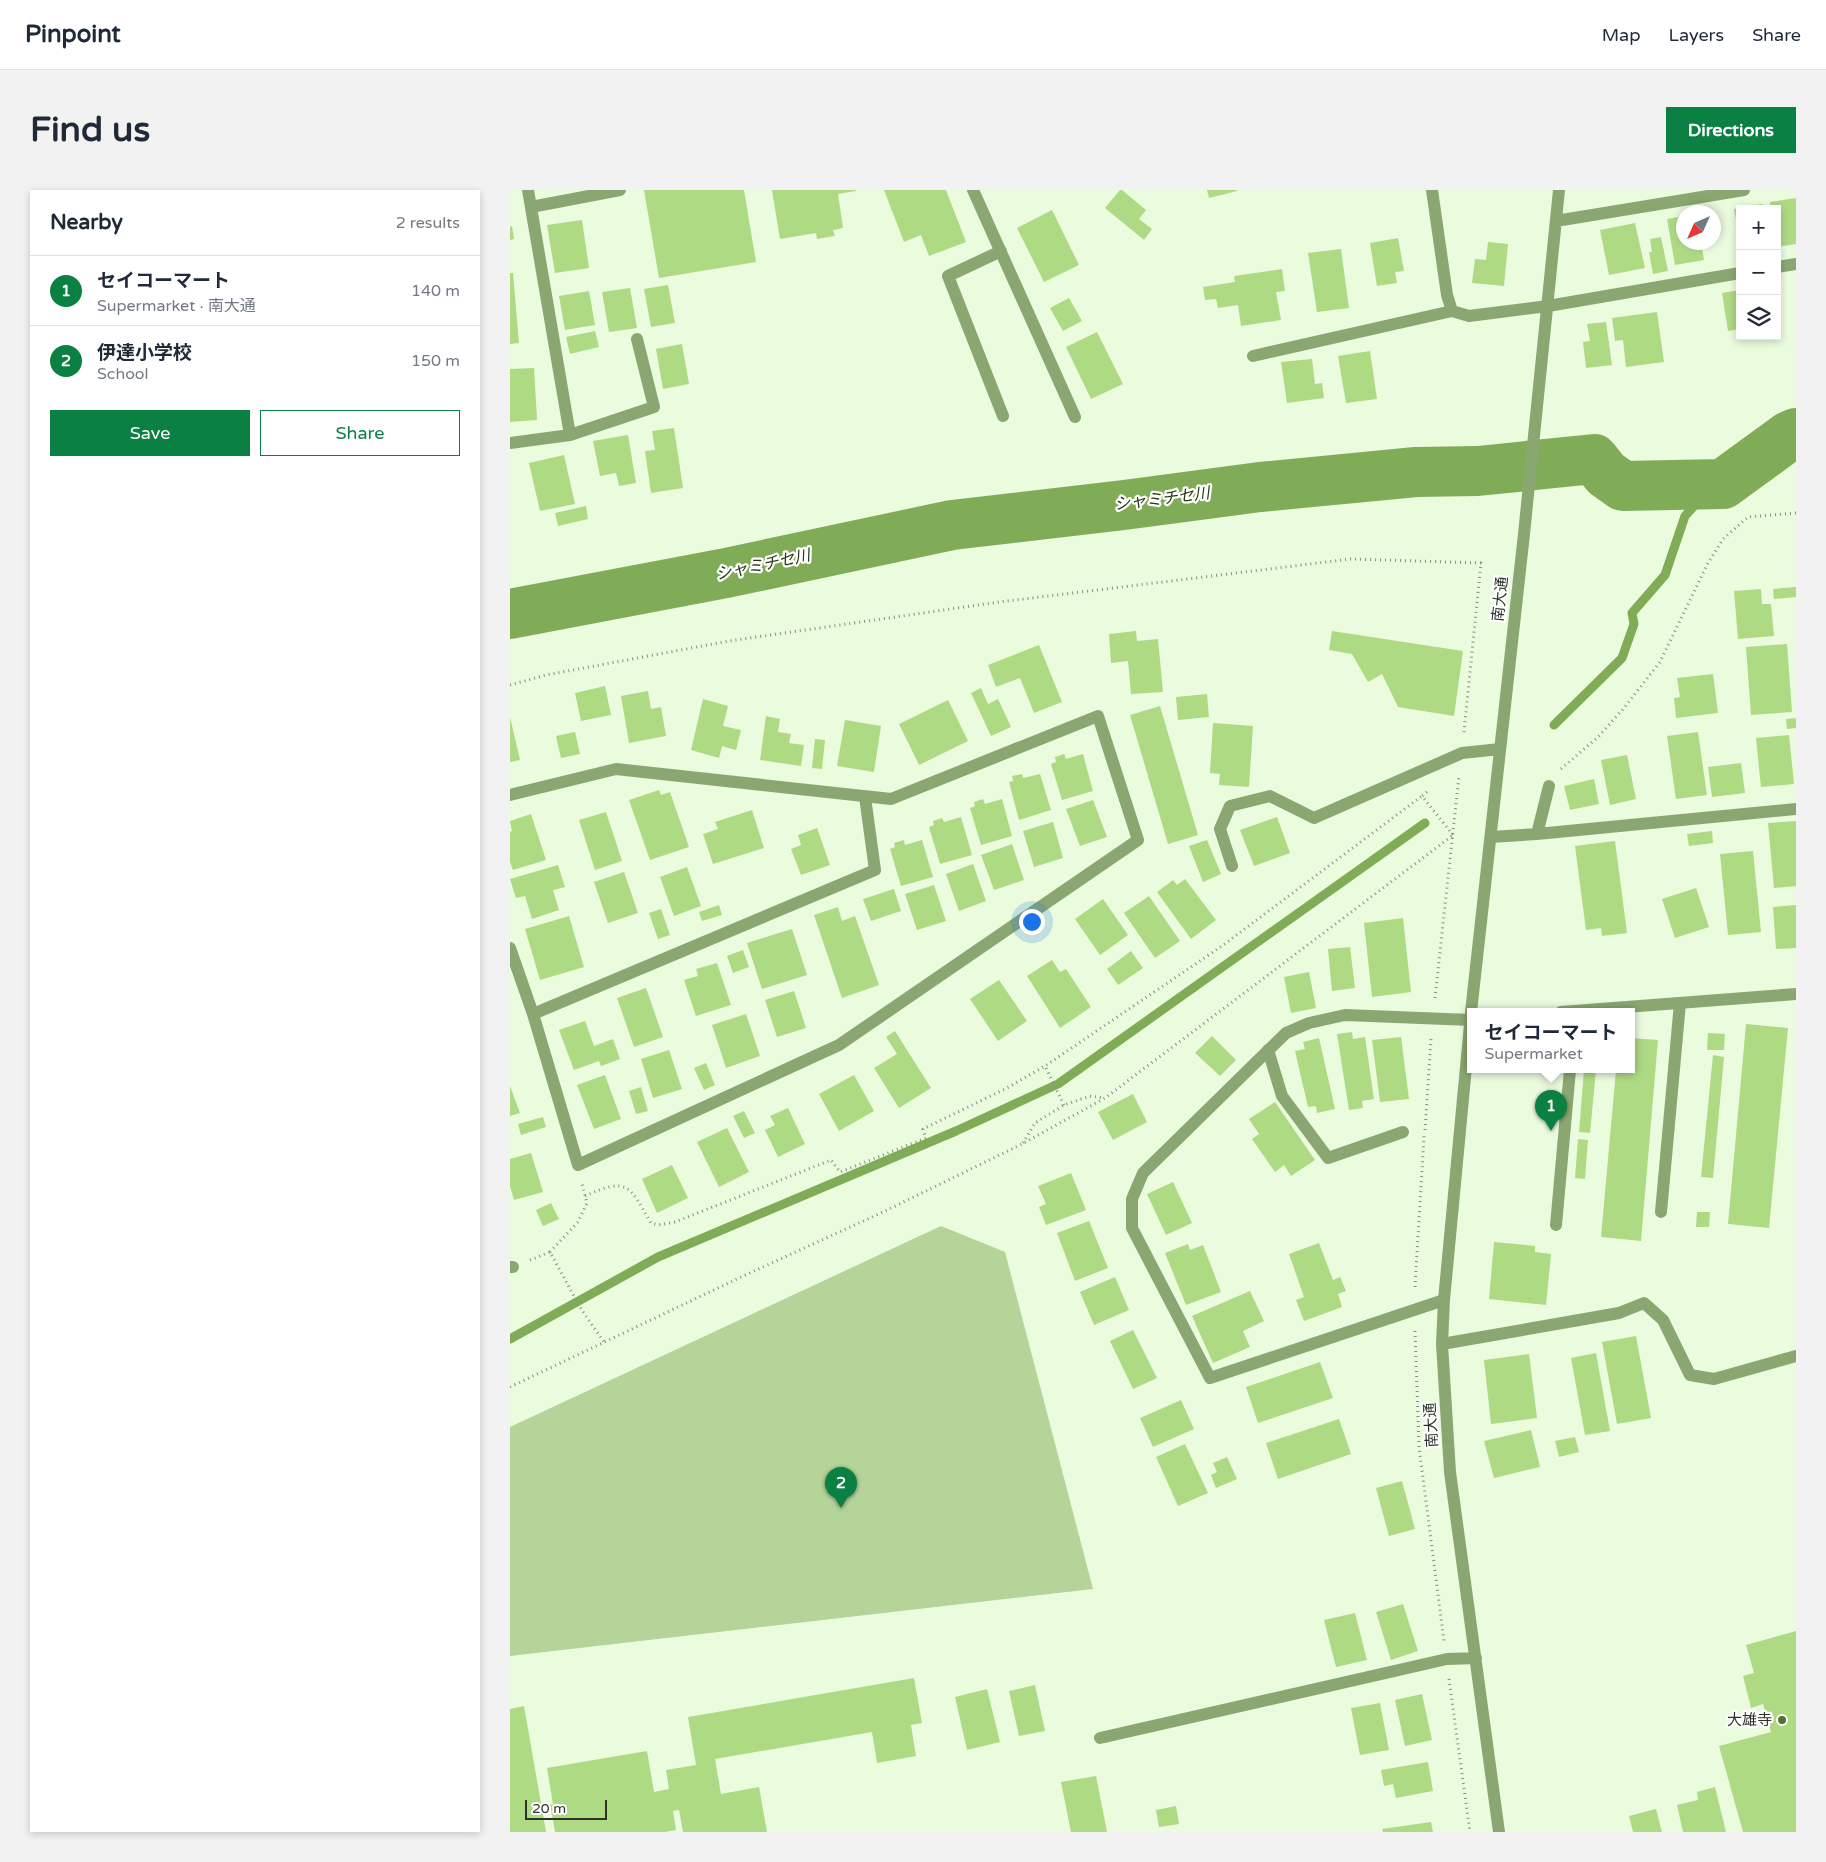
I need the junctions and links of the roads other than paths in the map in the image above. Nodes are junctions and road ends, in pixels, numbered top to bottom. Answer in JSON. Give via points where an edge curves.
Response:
{"nodes":[{"id":1,"x":528,"y":190,"type":"edge"},
{"id":2,"x":620,"y":190,"type":"edge"},
{"id":3,"x":973,"y":190,"type":"edge"},
{"id":4,"x":1432,"y":190,"type":"edge"},
{"id":5,"x":1559,"y":190,"type":"edge"},
{"id":6,"x":1744,"y":190,"type":"edge"},
{"id":7,"x":1723,"y":192,"type":"edge"},
{"id":8,"x":531,"y":207,"type":"junction"},
{"id":9,"x":1556,"y":221,"type":"junction"},
{"id":10,"x":1001,"y":251,"type":"junction"},
{"id":11,"x":1796,"y":264,"type":"edge"},
{"id":12,"x":1781,"y":266,"type":"edge"},
{"id":13,"x":1736,"y":274,"type":"edge"},
{"id":14,"x":1548,"y":306,"type":"junction"},
{"id":15,"x":1452,"y":311,"type":"junction"},
{"id":16,"x":637,"y":339,"type":"dead end"},
{"id":17,"x":1253,"y":356,"type":"dead end"},
{"id":18,"x":1003,"y":416,"type":"dead end"},
{"id":19,"x":1076,"y":417,"type":"dead end"},
{"id":20,"x":570,"y":436,"type":"junction"},
{"id":21,"x":510,"y":443,"type":"edge"},
{"id":22,"x":1500,"y":749,"type":"junction"},
{"id":23,"x":1549,"y":786,"type":"road end"},
{"id":24,"x":510,"y":795,"type":"edge"},
{"id":25,"x":865,"y":798,"type":"junction"},
{"id":26,"x":1796,"y":809,"type":"edge"},
{"id":27,"x":1537,"y":834,"type":"junction"},
{"id":28,"x":1491,"y":837,"type":"junction"},
{"id":29,"x":1232,"y":866,"type":"dead end"},
{"id":30,"x":510,"y":948,"type":"edge"},
{"id":31,"x":1796,"y":994,"type":"edge"},
{"id":32,"x":1680,"y":1003,"type":"junction"},
{"id":33,"x":1472,"y":1008,"type":"edge"},
{"id":34,"x":1622,"y":1008,"type":"edge"},
{"id":35,"x":533,"y":1014,"type":"junction"},
{"id":36,"x":1467,"y":1017,"type":"edge"},
{"id":37,"x":1268,"y":1050,"type":"junction"},
{"id":38,"x":1467,"y":1059,"type":"edge"},
{"id":39,"x":1570,"y":1073,"type":"edge"},
{"id":40,"x":1402,"y":1132,"type":"dead end"},
{"id":41,"x":1661,"y":1212,"type":"dead end"},
{"id":42,"x":1556,"y":1225,"type":"dead end"},
{"id":43,"x":1444,"y":1300,"type":"junction"},
{"id":44,"x":1442,"y":1344,"type":"junction"},
{"id":45,"x":1796,"y":1356,"type":"edge"},
{"id":46,"x":1476,"y":1658,"type":"junction"},
{"id":47,"x":1100,"y":1738,"type":"dead end"},
{"id":48,"x":1500,"y":1832,"type":"edge"}],
"edges":[{"from":1,"to":8,"type":"street"},
{"from":2,"to":8,"type":"street"},
{"from":3,"to":10,"type":"street"},
{"from":4,"to":15,"type":"street"},
{"from":5,"to":9,"type":"street","name":"南大通"},
{"from":6,"to":7,"type":"street"},
{"from":7,"to":9,"type":"street"},
{"from":8,"to":20,"type":"street"},
{"from":9,"to":14,"type":"street","name":"南大通"},
{"from":10,"to":18,"type":"street","via":[[948,276]]},
{"from":10,"to":19,"type":"street"},
{"from":11,"to":12,"type":"street"},
{"from":13,"to":14,"type":"street"},
{"from":14,"to":15,"type":"street","via":[[1469,316]]},
{"from":14,"to":22,"type":"street","name":"南大通"},
{"from":15,"to":17,"type":"street"},
{"from":16,"to":20,"type":"street","via":[[654,408]]},
{"from":20,"to":21,"type":"street"},
{"from":22,"to":28,"type":"street","name":"南大通"},
{"from":22,"to":29,"type":"street","via":[[1462,753],[1314,818],[1270,796],[1230,806],[1220,828]]},
{"from":23,"to":27,"type":"street"},
{"from":24,"to":25,"type":"street","via":[[616,769]]},
{"from":25,"to":35,"type":"street","via":[[876,870]]},
{"from":25,"to":35,"type":"street","via":[[891,799],[1098,716],[1138,840],[839,1045],[578,1165]]},
{"from":26,"to":27,"type":"street"},
{"from":27,"to":28,"type":"street"},
{"from":28,"to":33,"type":"street","name":"南大通"},
{"from":30,"to":35,"type":"street"},
{"from":31,"to":32,"type":"street"},
{"from":32,"to":34,"type":"street"},
{"from":32,"to":41,"type":"street"},
{"from":36,"to":37,"type":"street","via":[[1345,1015],[1309,1023],[1286,1033]]},
{"from":37,"to":40,"type":"street","via":[[1282,1096],[1328,1158]]},
{"from":37,"to":43,"type":"street","via":[[1143,1173],[1132,1199],[1132,1228],[1210,1378]]},
{"from":38,"to":43,"type":"street","name":"南大通"},
{"from":39,"to":42,"type":"street"},
{"from":43,"to":44,"type":"street","name":"南大通"},
{"from":44,"to":45,"type":"street","via":[[1619,1313],[1644,1303],[1663,1320],[1690,1375],[1714,1379]]},
{"from":44,"to":46,"type":"street","name":"南大通","via":[[1450,1472]]},
{"from":46,"to":47,"type":"street","via":[[1447,1659]]},
{"from":46,"to":48,"type":"street","name":"南大通"}]}
